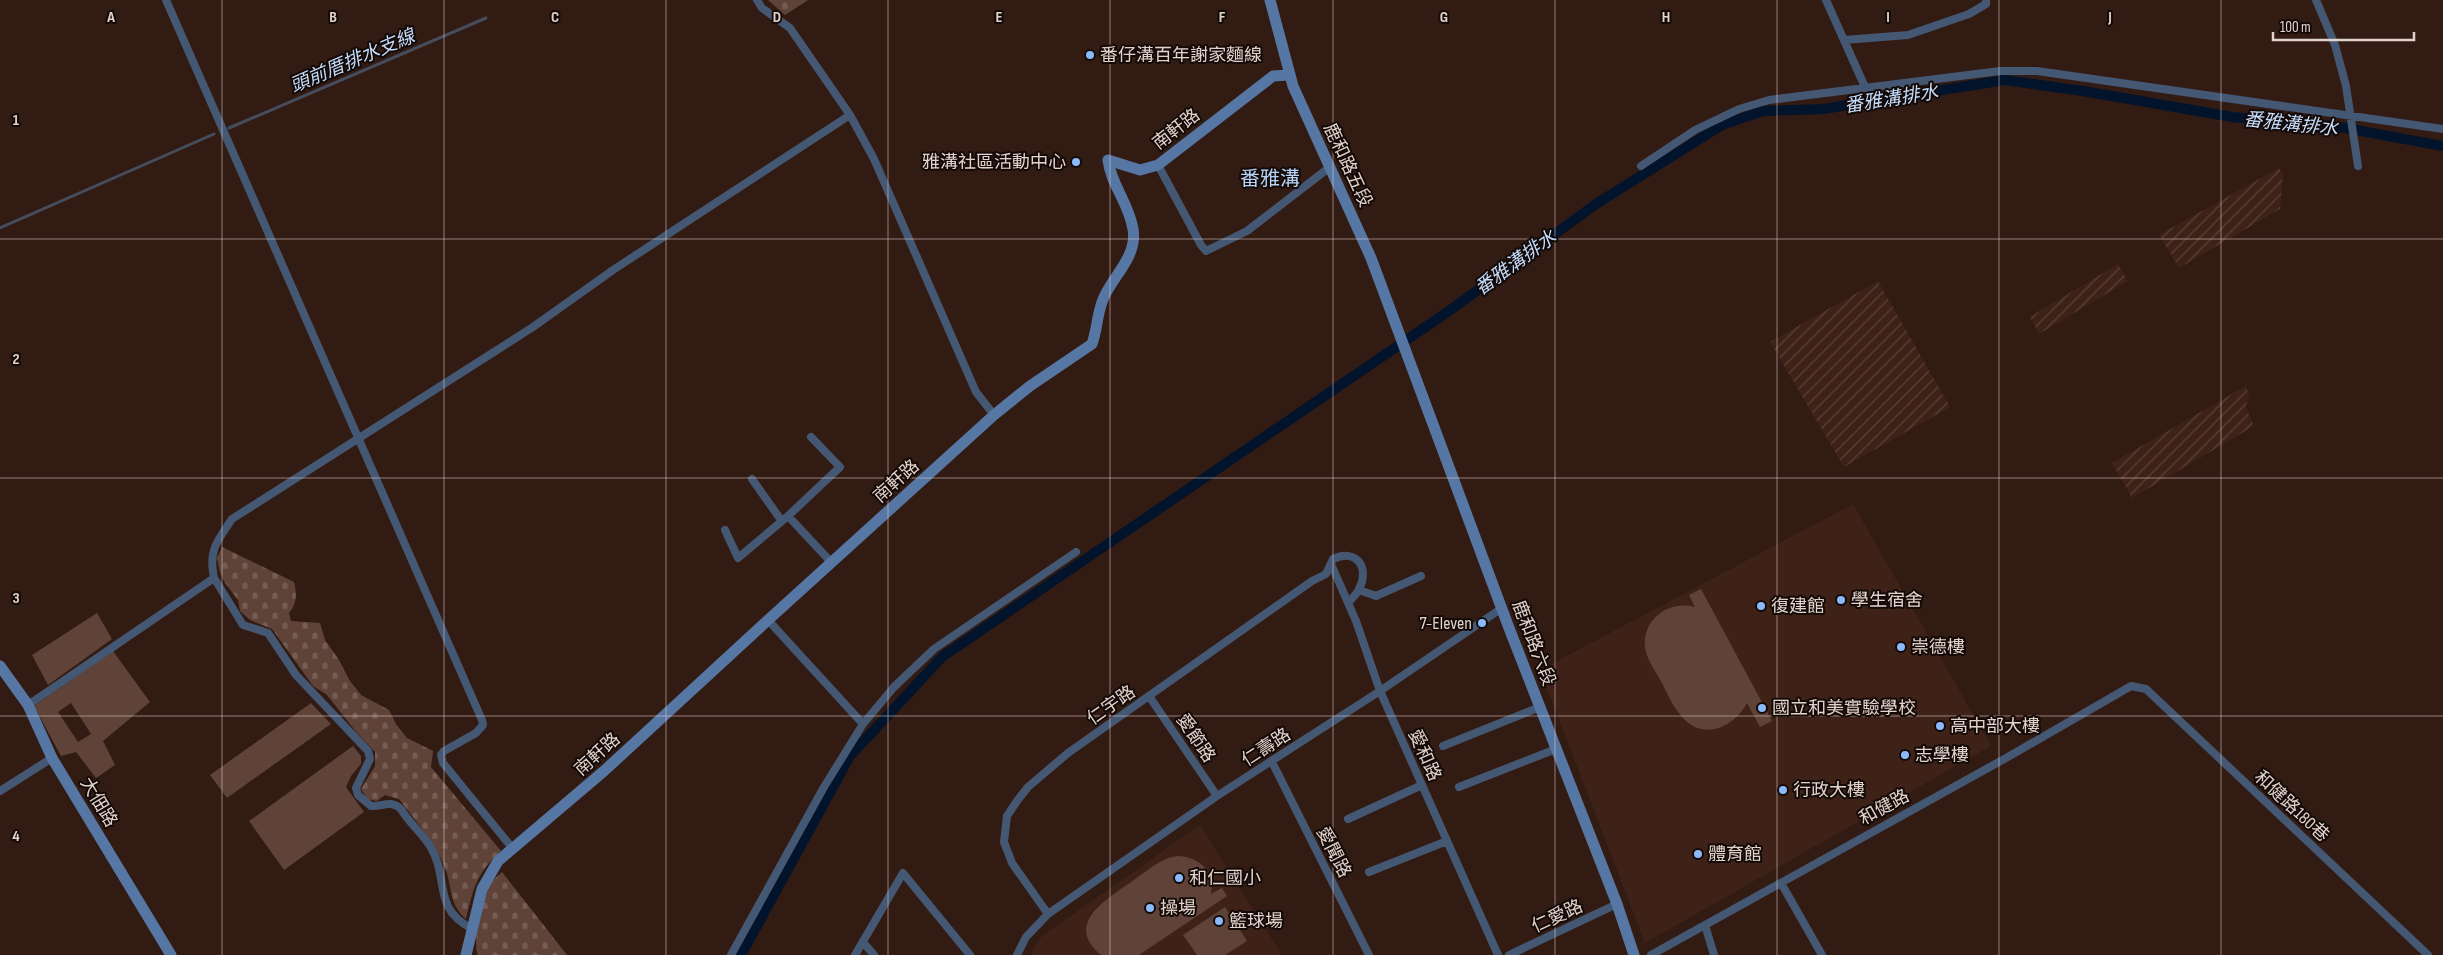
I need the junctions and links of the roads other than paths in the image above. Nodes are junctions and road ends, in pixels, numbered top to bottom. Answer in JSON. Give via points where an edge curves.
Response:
{"nodes":[{"id":1,"x":166,"y":0,"type":"edge"},
{"id":2,"x":757,"y":0,"type":"edge"},
{"id":3,"x":1270,"y":0,"type":"edge"},
{"id":4,"x":1826,"y":0,"type":"edge"},
{"id":5,"x":1986,"y":0,"type":"edge"},
{"id":6,"x":2316,"y":0,"type":"edge"},
{"id":7,"x":1844,"y":40,"type":"junction"},
{"id":8,"x":1289,"y":75,"type":"junction"},
{"id":9,"x":1865,"y":87,"type":"junction"},
{"id":10,"x":850,"y":115,"type":"junction"},
{"id":11,"x":2352,"y":118,"type":"junction"},
{"id":12,"x":2443,"y":129,"type":"edge"},
{"id":13,"x":1158,"y":165,"type":"junction"},
{"id":14,"x":1641,"y":166,"type":"dead end"},
{"id":15,"x":2358,"y":166,"type":"dead end"},
{"id":16,"x":1330,"y":167,"type":"junction"},
{"id":17,"x":1403,"y":342,"type":"joint"},
{"id":18,"x":994,"y":415,"type":"junction"},
{"id":19,"x":811,"y":436,"type":"dead end"},
{"id":20,"x":359,"y":437,"type":"junction"},
{"id":21,"x":752,"y":479,"type":"dead end"},
{"id":22,"x":788,"y":516,"type":"junction"},
{"id":23,"x":781,"y":520,"type":"junction"},
{"id":24,"x":725,"y":530,"type":"dead end"},
{"id":25,"x":1076,"y":552,"type":"dead end"},
{"id":26,"x":831,"y":562,"type":"junction"},
{"id":27,"x":1331,"y":564,"type":"junction"},
{"id":28,"x":1422,"y":576,"type":"dead end"},
{"id":29,"x":214,"y":578,"type":"junction"},
{"id":30,"x":1359,"y":590,"type":"junction"},
{"id":31,"x":1349,"y":602,"type":"junction"},
{"id":32,"x":1502,"y":608,"type":"junction"},
{"id":33,"x":768,"y":620,"type":"junction"},
{"id":34,"x":0,"y":666,"type":"edge"},
{"id":35,"x":2131,"y":686,"type":"joint"},
{"id":36,"x":1380,"y":691,"type":"junction"},
{"id":37,"x":1149,"y":696,"type":"junction"},
{"id":38,"x":28,"y":705,"type":"junction"},
{"id":39,"x":1540,"y":707,"type":"junction"},
{"id":40,"x":863,"y":724,"type":"junction"},
{"id":41,"x":1443,"y":746,"type":"dead end"},
{"id":42,"x":1556,"y":749,"type":"junction"},
{"id":43,"x":52,"y":758,"type":"junction"},
{"id":44,"x":1272,"y":762,"type":"junction"},
{"id":45,"x":1422,"y":785,"type":"junction"},
{"id":46,"x":1459,"y":788,"type":"dead end"},
{"id":47,"x":0,"y":790,"type":"edge"},
{"id":48,"x":1217,"y":796,"type":"junction"},
{"id":49,"x":1348,"y":819,"type":"dead end"},
{"id":50,"x":1447,"y":841,"type":"junction"},
{"id":51,"x":513,"y":849,"type":"junction"},
{"id":52,"x":1369,"y":872,"type":"dead end"},
{"id":53,"x":1781,"y":883,"type":"junction"},
{"id":54,"x":1617,"y":904,"type":"junction"},
{"id":55,"x":1048,"y":914,"type":"junction"},
{"id":56,"x":1705,"y":925,"type":"junction"},
{"id":57,"x":473,"y":929,"type":"junction"},
{"id":58,"x":862,"y":942,"type":"junction"},
{"id":59,"x":172,"y":955,"type":"edge"},
{"id":60,"x":466,"y":955,"type":"edge"},
{"id":61,"x":731,"y":955,"type":"edge"},
{"id":62,"x":855,"y":955,"type":"edge"},
{"id":63,"x":874,"y":955,"type":"edge"},
{"id":64,"x":970,"y":955,"type":"edge"},
{"id":65,"x":1018,"y":955,"type":"edge"},
{"id":66,"x":1369,"y":955,"type":"edge"},
{"id":67,"x":1498,"y":955,"type":"edge"},
{"id":68,"x":1509,"y":955,"type":"edge"},
{"id":69,"x":1634,"y":955,"type":"edge"},
{"id":70,"x":1651,"y":955,"type":"edge"},
{"id":71,"x":1714,"y":955,"type":"edge"},
{"id":72,"x":1822,"y":955,"type":"edge"},
{"id":73,"x":2428,"y":955,"type":"edge"}],
"edges":[{"from":1,"to":20,"type":"street"},
{"from":2,"to":10,"type":"street","via":[[762,8],[790,28]]},
{"from":3,"to":8,"type":"street","name":"鹿和路五段"},
{"from":4,"to":7,"type":"street"},
{"from":5,"to":7,"type":"street","via":[[1986,4],[1969,14],[1908,35]]},
{"from":6,"to":11,"type":"street","via":[[2335,45]]},
{"from":7,"to":9,"type":"street"},
{"from":8,"to":13,"type":"street","name":"南軒路","via":[[1273,76]]},
{"from":8,"to":16,"type":"street","name":"鹿和路五段"},
{"from":9,"to":11,"type":"street","via":[[2020,70]]},
{"from":9,"to":14,"type":"street","via":[[1769,100],[1739,109],[1695,130]]},
{"from":10,"to":18,"type":"street","via":[[874,159],[976,392]]},
{"from":10,"to":20,"type":"street","via":[[613,270],[533,327]]},
{"from":11,"to":12,"type":"street"},
{"from":11,"to":15,"type":"street"},
{"from":13,"to":16,"type":"street","via":[[1206,251],[1247,231]]},
{"from":13,"to":18,"type":"street","name":"南軒路","via":[[1140,170],[1108,160],[1110,174],[1127,204],[1134,231],[1128,258],[1102,300],[1092,344]]},
{"from":16,"to":17,"type":"street","name":"鹿和路五段","via":[[1367,249]]},
{"from":17,"to":32,"type":"street","name":"鹿和路六段"},
{"from":18,"to":26,"type":"street","name":"南軒路"},
{"from":19,"to":22,"type":"street","via":[[840,468]]},
{"from":20,"to":29,"type":"street","via":[[232,519],[210,561]]},
{"from":20,"to":51,"type":"street","via":[[482,720],[483,725],[476,733],[441,755]]},
{"from":21,"to":23,"type":"street"},
{"from":22,"to":23,"type":"street"},
{"from":22,"to":26,"type":"street"},
{"from":23,"to":24,"type":"street","via":[[738,558]]},
{"from":25,"to":40,"type":"street","via":[[934,649],[894,687]]},
{"from":26,"to":33,"type":"street","name":"南軒路"},
{"from":27,"to":30,"type":"street","via":[[1333,559],[1343,554],[1353,556],[1362,572]]},
{"from":27,"to":31,"type":"street","name":"愛和路"},
{"from":27,"to":37,"type":"street","name":"仁宇路","via":[[1326,574]]},
{"from":28,"to":30,"type":"street","via":[[1376,596]]},
{"from":29,"to":38,"type":"street"},
{"from":29,"to":57,"type":"street","via":[[243,625],[268,633],[296,675],[368,751],[370,759],[356,788],[358,795],[371,806],[389,803],[401,809],[430,847],[440,873],[446,905],[463,924]]},
{"from":30,"to":31,"type":"street"},
{"from":31,"to":36,"type":"street","name":"愛和路"},
{"from":32,"to":36,"type":"street","name":"仁壽路"},
{"from":32,"to":39,"type":"street","name":"鹿和路六段"},
{"from":33,"to":40,"type":"street"},
{"from":33,"to":51,"type":"street","name":"南軒路","via":[[604,771]]},
{"from":34,"to":38,"type":"street","name":"大佃路"},
{"from":35,"to":53,"type":"street","name":"和健路"},
{"from":35,"to":73,"type":"street","name":"和健路180巷","via":[[2146,689]]},
{"from":36,"to":44,"type":"street","name":"仁壽路"},
{"from":36,"to":45,"type":"street","name":"愛和路"},
{"from":37,"to":48,"type":"street","name":"愛節路"},
{"from":37,"to":55,"type":"street","name":"仁宇路","via":[[1068,753],[1028,787],[1007,816],[1004,833],[1008,852]]},
{"from":38,"to":43,"type":"street","name":"大佃路"},
{"from":39,"to":41,"type":"street"},
{"from":39,"to":42,"type":"street","name":"鹿和路六段"},
{"from":40,"to":61,"type":"street","via":[[824,787]]},
{"from":42,"to":46,"type":"street"},
{"from":42,"to":54,"type":"street","name":"鹿和路六段"},
{"from":43,"to":47,"type":"street"},
{"from":43,"to":59,"type":"street","name":"大佃路"},
{"from":44,"to":48,"type":"street","name":"仁壽路"},
{"from":44,"to":66,"type":"street","name":"愛聞路"},
{"from":45,"to":49,"type":"street"},
{"from":45,"to":50,"type":"street","name":"愛和路"},
{"from":48,"to":55,"type":"street","name":"仁壽路"},
{"from":50,"to":52,"type":"street"},
{"from":50,"to":67,"type":"street","name":"愛和路"},
{"from":51,"to":57,"type":"street","name":"南軒路","via":[[498,861],[486,879]]},
{"from":53,"to":56,"type":"street","name":"和健路"},
{"from":53,"to":72,"type":"street"},
{"from":54,"to":68,"type":"street","name":"仁愛路"},
{"from":54,"to":69,"type":"street","name":"鹿和路六段"},
{"from":55,"to":65,"type":"street","name":"仁壽路","via":[[1026,937]]},
{"from":56,"to":70,"type":"street","name":"和健路"},
{"from":56,"to":71,"type":"street"},
{"from":57,"to":60,"type":"street","name":"南軒路"},
{"from":58,"to":62,"type":"street"},
{"from":58,"to":63,"type":"street"},
{"from":58,"to":64,"type":"street","via":[[903,873]]}]}
